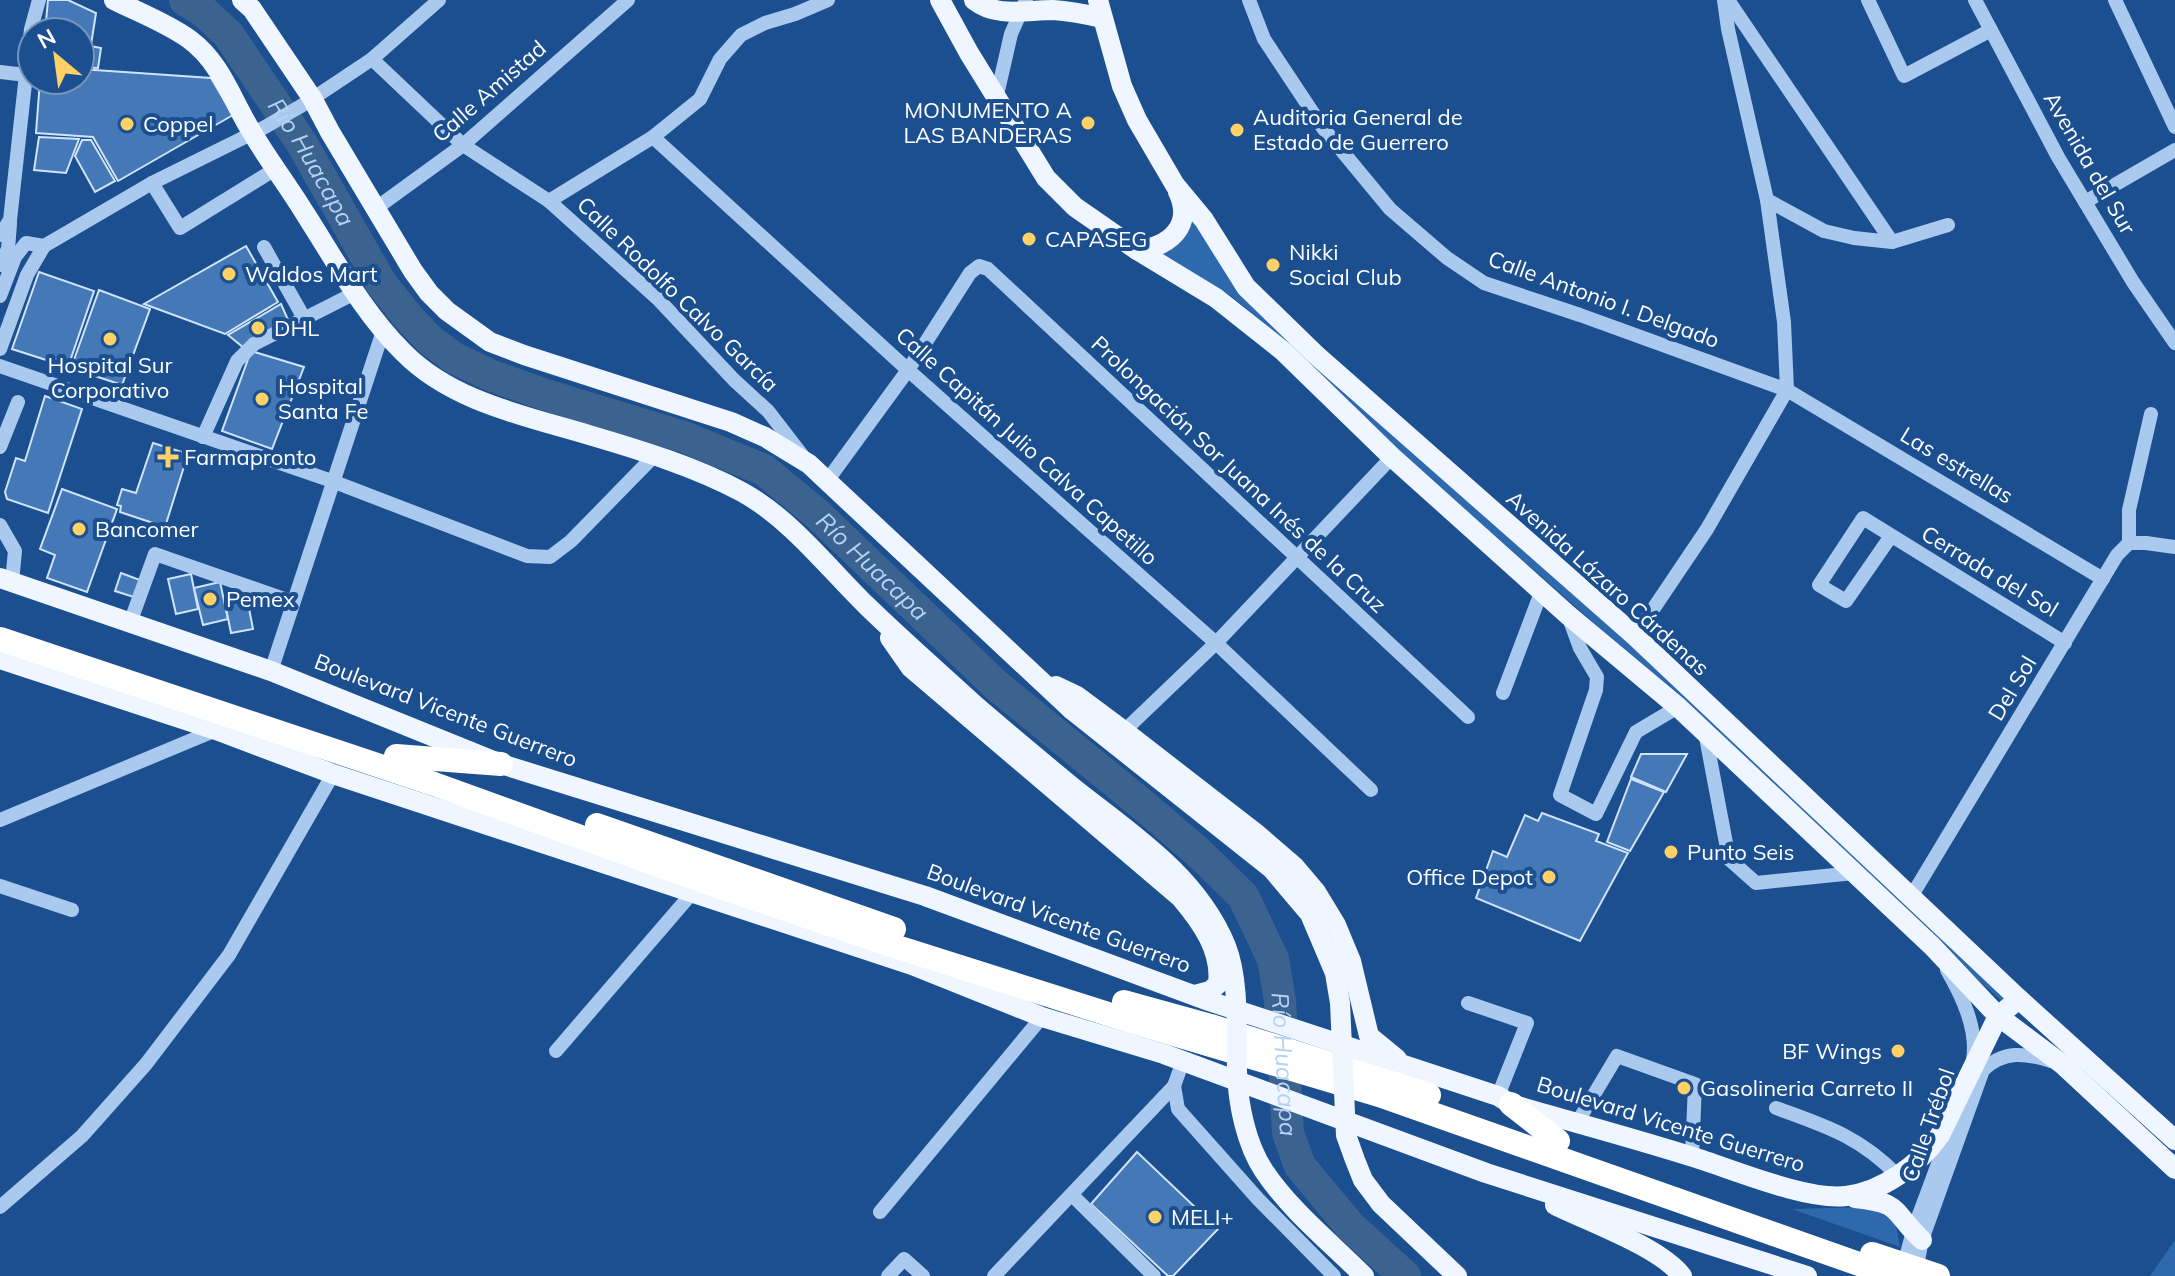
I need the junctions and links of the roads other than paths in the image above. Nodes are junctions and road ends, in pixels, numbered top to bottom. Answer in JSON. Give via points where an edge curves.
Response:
{"nodes":[{"id":1,"x":114,"y":0,"type":"edge"},
{"id":2,"x":439,"y":0,"type":"edge"},
{"id":3,"x":828,"y":0,"type":"edge"},
{"id":4,"x":940,"y":0,"type":"edge"},
{"id":5,"x":974,"y":0,"type":"edge"},
{"id":6,"x":1249,"y":0,"type":"edge"},
{"id":7,"x":1726,"y":0,"type":"edge"},
{"id":8,"x":1868,"y":0,"type":"edge"},
{"id":9,"x":1975,"y":0,"type":"edge"},
{"id":10,"x":2115,"y":0,"type":"edge"},
{"id":11,"x":620,"y":2,"type":"edge"},
{"id":12,"x":251,"y":3,"type":"edge"},
{"id":13,"x":1024,"y":5,"type":"edge"},
{"id":14,"x":1100,"y":9,"type":"edge"},
{"id":15,"x":1991,"y":30,"type":"junction"},
{"id":16,"x":372,"y":59,"type":"junction"},
{"id":17,"x":997,"y":95,"type":"junction"},
{"id":18,"x":24,"y":96,"type":"edge"},
{"id":19,"x":309,"y":100,"type":"junction"},
{"id":20,"x":2175,"y":127,"type":"edge"},
{"id":21,"x":258,"y":130,"type":"junction"},
{"id":22,"x":653,"y":137,"type":"junction"},
{"id":23,"x":463,"y":145,"type":"junction"},
{"id":24,"x":2175,"y":150,"type":"edge"},
{"id":25,"x":277,"y":168,"type":"junction"},
{"id":26,"x":152,"y":183,"type":"junction"},
{"id":27,"x":1175,"y":185,"type":"junction"},
{"id":28,"x":1767,"y":200,"type":"junction"},
{"id":29,"x":549,"y":201,"type":"junction"},
{"id":30,"x":2085,"y":202,"type":"junction"},
{"id":31,"x":375,"y":209,"type":"junction"},
{"id":32,"x":1948,"y":225,"type":"dead end"},
{"id":33,"x":1892,"y":242,"type":"junction"},
{"id":34,"x":6,"y":246,"type":"edge"},
{"id":35,"x":44,"y":246,"type":"junction"},
{"id":36,"x":264,"y":247,"type":"dead end"},
{"id":37,"x":1137,"y":250,"type":"junction"},
{"id":38,"x":0,"y":265,"type":"edge"},
{"id":39,"x":27,"y":275,"type":"junction"},
{"id":40,"x":2,"y":291,"type":"edge"},
{"id":41,"x":355,"y":293,"type":"junction"},
{"id":42,"x":304,"y":318,"type":"junction"},
{"id":43,"x":383,"y":331,"type":"junction"},
{"id":44,"x":2175,"y":343,"type":"edge"},
{"id":45,"x":0,"y":349,"type":"edge"},
{"id":46,"x":0,"y":366,"type":"edge"},
{"id":47,"x":908,"y":370,"type":"junction"},
{"id":48,"x":1787,"y":390,"type":"junction"},
{"id":49,"x":18,"y":402,"type":"dead end"},
{"id":50,"x":2151,"y":414,"type":"dead end"},
{"id":51,"x":203,"y":437,"type":"junction"},
{"id":52,"x":0,"y":447,"type":"edge"},
{"id":53,"x":653,"y":457,"type":"junction"},
{"id":54,"x":1392,"y":457,"type":"junction"},
{"id":55,"x":809,"y":464,"type":"junction"},
{"id":56,"x":332,"y":481,"type":"junction"},
{"id":57,"x":827,"y":481,"type":"junction"},
{"id":58,"x":0,"y":525,"type":"edge"},
{"id":59,"x":1891,"y":536,"type":"junction"},
{"id":60,"x":2129,"y":543,"type":"junction"},
{"id":61,"x":2175,"y":547,"type":"edge"},
{"id":62,"x":1297,"y":559,"type":"junction"},
{"id":63,"x":2103,"y":579,"type":"junction"},
{"id":64,"x":6,"y":580,"type":"edge"},
{"id":65,"x":1542,"y":590,"type":"junction"},
{"id":66,"x":293,"y":602,"type":"junction"},
{"id":67,"x":1568,"y":615,"type":"junction"},
{"id":68,"x":879,"y":617,"type":"junction"},
{"id":69,"x":0,"y":622,"type":"edge"},
{"id":70,"x":130,"y":623,"type":"junction"},
{"id":71,"x":1635,"y":636,"type":"junction"},
{"id":72,"x":0,"y":639,"type":"edge"},
{"id":73,"x":1216,"y":643,"type":"junction"},
{"id":74,"x":2065,"y":643,"type":"junction"},
{"id":75,"x":0,"y":659,"type":"edge"},
{"id":76,"x":271,"y":671,"type":"junction"},
{"id":77,"x":1040,"y":678,"type":"junction"},
{"id":78,"x":1503,"y":693,"type":"dead end"},
{"id":79,"x":1678,"y":707,"type":"junction"},
{"id":80,"x":1468,"y":717,"type":"dead end"},
{"id":81,"x":216,"y":730,"type":"junction"},
{"id":82,"x":1124,"y":731,"type":"junction"},
{"id":83,"x":1705,"y":732,"type":"junction"},
{"id":84,"x":396,"y":756,"type":"junction"},
{"id":85,"x":501,"y":764,"type":"junction"},
{"id":86,"x":333,"y":774,"type":"junction"},
{"id":87,"x":1371,"y":790,"type":"dead end"},
{"id":88,"x":0,"y":820,"type":"edge"},
{"id":89,"x":1854,"y":873,"type":"junction"},
{"id":90,"x":0,"y":886,"type":"edge"},
{"id":91,"x":693,"y":892,"type":"junction"},
{"id":92,"x":1911,"y":897,"type":"junction"},
{"id":93,"x":72,"y":910,"type":"dead end"},
{"id":94,"x":843,"y":942,"type":"junction"},
{"id":95,"x":891,"y":945,"type":"junction"},
{"id":96,"x":1932,"y":946,"type":"junction"},
{"id":97,"x":1202,"y":998,"type":"junction"},
{"id":98,"x":2019,"y":999,"type":"junction"},
{"id":99,"x":1468,"y":1003,"type":"dead end"},
{"id":100,"x":1998,"y":1016,"type":"junction"},
{"id":101,"x":1042,"y":1017,"type":"junction"},
{"id":102,"x":1209,"y":1035,"type":"junction"},
{"id":103,"x":556,"y":1051,"type":"dead end"},
{"id":104,"x":1183,"y":1061,"type":"junction"},
{"id":105,"x":2062,"y":1064,"type":"junction"},
{"id":106,"x":1973,"y":1065,"type":"junction"},
{"id":107,"x":1410,"y":1068,"type":"junction"},
{"id":108,"x":1381,"y":1078,"type":"junction"},
{"id":109,"x":1174,"y":1086,"type":"junction"},
{"id":110,"x":1505,"y":1100,"type":"junction"},
{"id":111,"x":1776,"y":1108,"type":"dead end"},
{"id":112,"x":1577,"y":1123,"type":"junction"},
{"id":113,"x":2175,"y":1140,"type":"edge"},
{"id":114,"x":1558,"y":1141,"type":"junction"},
{"id":115,"x":1692,"y":1157,"type":"junction"},
{"id":116,"x":2175,"y":1169,"type":"edge"},
{"id":117,"x":1486,"y":1173,"type":"junction"},
{"id":118,"x":1897,"y":1175,"type":"junction"},
{"id":119,"x":1072,"y":1195,"type":"junction"},
{"id":120,"x":1846,"y":1196,"type":"junction"},
{"id":121,"x":0,"y":1207,"type":"edge"},
{"id":122,"x":880,"y":1212,"type":"dead end"},
{"id":123,"x":1918,"y":1236,"type":"junction"},
{"id":124,"x":1871,"y":1261,"type":"junction"},
{"id":125,"x":888,"y":1276,"type":"edge"},
{"id":126,"x":923,"y":1276,"type":"edge"},
{"id":127,"x":994,"y":1276,"type":"edge"},
{"id":128,"x":1154,"y":1276,"type":"edge"},
{"id":129,"x":1334,"y":1276,"type":"edge"},
{"id":130,"x":1364,"y":1276,"type":"edge"},
{"id":131,"x":1457,"y":1276,"type":"edge"},
{"id":132,"x":1682,"y":1276,"type":"edge"},
{"id":133,"x":1807,"y":1276,"type":"edge"},
{"id":134,"x":1893,"y":1276,"type":"edge"},
{"id":135,"x":1901,"y":1276,"type":"edge"},
{"id":136,"x":1915,"y":1276,"type":"edge"},
{"id":137,"x":1938,"y":1276,"type":"edge"}],
"edges":[{"from":1,"to":21,"type":"main road","via":[[188,39],[212,62]]},
{"from":2,"to":16,"type":"street"},
{"from":3,"to":22,"type":"street","via":[[741,35],[720,59],[700,99]]},
{"from":4,"to":17,"type":"main road","name":"Avenida Lázaro Cárdenas"},
{"from":5,"to":13,"type":"main road","via":[[1004,12]]},
{"from":6,"to":48,"type":"street","name":"Calle Antonio I. Delgado","via":[[1264,39],[1323,128],[1390,209],[1447,258],[1484,283]]},
{"from":7,"to":28,"type":"street"},
{"from":7,"to":33,"type":"street"},
{"from":8,"to":15,"type":"street","via":[[1904,76]]},
{"from":9,"to":15,"type":"street","name":"Avenida del Sur"},
{"from":10,"to":20,"type":"street"},
{"from":11,"to":23,"type":"street","name":"Calle Amistad"},
{"from":12,"to":19,"type":"main road"},
{"from":13,"to":14,"type":"main road"},
{"from":13,"to":17,"type":"street","via":[[1011,34]]},
{"from":14,"to":27,"type":"main road","name":"Avenida Lázaro Cárdenas","via":[[1122,86]]},
{"from":15,"to":30,"type":"street","name":"Avenida del Sur"},
{"from":16,"to":19,"type":"street"},
{"from":16,"to":23,"type":"street","name":"Calle Rodolfo Calvo García"},
{"from":17,"to":37,"type":"main road","name":"Avenida Lázaro Cárdenas","via":[[1046,178],[1075,207]]},
{"from":18,"to":34,"type":"street"},
{"from":19,"to":21,"type":"street"},
{"from":19,"to":31,"type":"main road"},
{"from":21,"to":25,"type":"main road"},
{"from":21,"to":26,"type":"street"},
{"from":22,"to":29,"type":"street"},
{"from":22,"to":47,"type":"street","name":"Calle Capitán Julio Calva Capetillo"},
{"from":23,"to":29,"type":"street","name":"Calle Rodolfo Calvo García"},
{"from":23,"to":31,"type":"street","name":"Calle Amistad"},
{"from":24,"to":30,"type":"street"},
{"from":25,"to":26,"type":"street","via":[[180,228]]},
{"from":25,"to":41,"type":"main road"},
{"from":26,"to":35,"type":"street"},
{"from":27,"to":37,"type":"main road","via":[[1184,205],[1177,229],[1167,241]]},
{"from":27,"to":71,"type":"main road","name":"Avenida Lázaro Cárdenas","via":[[1246,287]]},
{"from":28,"to":33,"type":"street","via":[[1824,231]]},
{"from":28,"to":48,"type":"street","via":[[1784,322]]},
{"from":29,"to":55,"type":"street","name":"Calle Rodolfo Calvo García","via":[[658,299],[768,411]]},
{"from":30,"to":44,"type":"street","name":"Avenida del Sur"},
{"from":31,"to":55,"type":"main road","via":[[429,293],[490,342],[731,422]]},
{"from":32,"to":33,"type":"street"},
{"from":34,"to":35,"type":"street"},
{"from":34,"to":38,"type":"street"},
{"from":34,"to":39,"type":"street"},
{"from":34,"to":40,"type":"street"},
{"from":35,"to":39,"type":"street"},
{"from":36,"to":42,"type":"street"},
{"from":37,"to":54,"type":"main road","name":"Avenida Lázaro Cárdenas","via":[[1253,325]]},
{"from":39,"to":45,"type":"street"},
{"from":41,"to":42,"type":"street"},
{"from":41,"to":43,"type":"main road"},
{"from":42,"to":51,"type":"street","via":[[243,353]]},
{"from":43,"to":53,"type":"main road","via":[[406,356],[460,391]]},
{"from":43,"to":56,"type":"street"},
{"from":46,"to":51,"type":"street"},
{"from":47,"to":57,"type":"street"},
{"from":47,"to":62,"type":"street","name":"Prolongación Sor Juana Inés de la Cruz","via":[[970,273],[979,266],[988,269]]},
{"from":47,"to":73,"type":"street","name":"Calle Capitán Julio Calva Capetillo"},
{"from":48,"to":63,"type":"street","name":"Las estrellas"},
{"from":48,"to":71,"type":"street","via":[[1707,529]]},
{"from":49,"to":52,"type":"street"},
{"from":50,"to":60,"type":"street","via":[[2129,510]]},
{"from":51,"to":56,"type":"street"},
{"from":53,"to":56,"type":"street","via":[[550,557],[527,556]]},
{"from":53,"to":68,"type":"main road","via":[[703,474],[772,513]]},
{"from":54,"to":62,"type":"street"},
{"from":54,"to":65,"type":"main road","name":"Avenida Lázaro Cárdenas"},
{"from":55,"to":57,"type":"main road"},
{"from":56,"to":66,"type":"street"},
{"from":57,"to":77,"type":"main road"},
{"from":58,"to":64,"type":"street","via":[[15,551]]},
{"from":59,"to":59,"type":"street","name":"Cerrada del Sol","via":[[1863,518],[1819,585],[1845,602]]},
{"from":59,"to":74,"type":"street","name":"Cerrada del Sol"},
{"from":60,"to":61,"type":"street"},
{"from":60,"to":63,"type":"street","name":"Del Sol"},
{"from":62,"to":73,"type":"street"},
{"from":62,"to":80,"type":"street","name":"Prolongación Sor Juana Inés de la Cruz"},
{"from":63,"to":74,"type":"street","name":"Del Sol"},
{"from":64,"to":70,"type":"main road","name":"Boulevard Vicente Guerrero"},
{"from":65,"to":67,"type":"main road","name":"Avenida Lázaro Cárdenas"},
{"from":65,"to":78,"type":"street"},
{"from":66,"to":70,"type":"street","via":[[155,554]]},
{"from":66,"to":76,"type":"street"},
{"from":67,"to":79,"type":"main road","name":"Avenida Lázaro Cárdenas"},
{"from":67,"to":79,"type":"street","via":[[1597,677],[1560,795],[1596,814],[1636,732]]},
{"from":68,"to":97,"type":"main road","via":[[911,668],[1181,898],[1213,945],[1220,969],[1218,984]]},
{"from":68,"to":130,"type":"main road","bridge":true,"via":[[978,708],[1187,883],[1227,948],[1235,993],[1238,1093],[1263,1169]]},
{"from":69,"to":84,"type":"highway","name":"Boulevard Vicente Guerrero"},
{"from":70,"to":76,"type":"main road","name":"Boulevard Vicente Guerrero"},
{"from":71,"to":92,"type":"main road","name":"Avenida Lázaro Cárdenas"},
{"from":72,"to":95,"type":"highway","name":"Boulevard Vicente Guerrero"},
{"from":73,"to":82,"type":"street"},
{"from":73,"to":87,"type":"street","name":"Calle Capitán Julio Calva Capetillo"},
{"from":74,"to":92,"type":"street","name":"Del Sol"},
{"from":75,"to":81,"type":"main road"},
{"from":76,"to":85,"type":"main road","name":"Boulevard Vicente Guerrero"},
{"from":77,"to":82,"type":"main road","via":[[1077,696]]},
{"from":77,"to":131,"type":"main road","bridge":true,"via":[[1072,710],[1272,869],[1310,914],[1335,973],[1346,1135],[1363,1180]]},
{"from":79,"to":83,"type":"main road","name":"Avenida Lázaro Cárdenas"},
{"from":81,"to":86,"type":"main road"},
{"from":81,"to":88,"type":"street"},
{"from":82,"to":107,"type":"main road","via":[[1294,866],[1336,925],[1351,961],[1369,1036]]},
{"from":83,"to":89,"type":"main road","name":"Avenida Lázaro Cárdenas"},
{"from":83,"to":89,"type":"street","via":[[1729,859],[1756,883]]},
{"from":84,"to":85,"type":"highway"},
{"from":84,"to":102,"type":"highway","name":"Boulevard Vicente Guerrero"},
{"from":85,"to":97,"type":"main road","name":"Boulevard Vicente Guerrero","via":[[925,896]]},
{"from":86,"to":91,"type":"main road"},
{"from":86,"to":121,"type":"street","via":[[220,967],[146,1064],[82,1136]]},
{"from":89,"to":96,"type":"main road","name":"Avenida Lázaro Cárdenas"},
{"from":90,"to":93,"type":"street"},
{"from":91,"to":94,"type":"main road"},
{"from":91,"to":103,"type":"street"},
{"from":92,"to":98,"type":"main road","name":"Avenida Lázaro Cárdenas"},
{"from":94,"to":95,"type":"highway"},
{"from":94,"to":101,"type":"main road"},
{"from":95,"to":102,"type":"highway","name":"Boulevard Vicente Guerrero"},
{"from":96,"to":100,"type":"main road","name":"Avenida Lázaro Cárdenas"},
{"from":96,"to":106,"type":"street","name":"Calle Trébol","via":[[1968,1017]]},
{"from":97,"to":108,"type":"main road","name":"Boulevard Vicente Guerrero","bridge":true},
{"from":98,"to":100,"type":"main road","name":"Boulevard Vicente Guerrero"},
{"from":98,"to":113,"type":"main road","name":"Avenida Lázaro Cárdenas"},
{"from":99,"to":110,"type":"street","via":[[1527,1023]]},
{"from":100,"to":105,"type":"main road"},
{"from":100,"to":106,"type":"main road","name":"Boulevard Vicente Guerrero"},
{"from":101,"to":104,"type":"main road"},
{"from":101,"to":122,"type":"street"},
{"from":102,"to":108,"type":"highway","name":"Boulevard Vicente Guerrero","bridge":true},
{"from":104,"to":109,"type":"street"},
{"from":104,"to":117,"type":"main road","bridge":true},
{"from":105,"to":116,"type":"main road"},
{"from":105,"to":123,"type":"street","name":"Calle Trébol","via":[[2005,1055],[1983,1070]]},
{"from":106,"to":118,"type":"main road","name":"Boulevard Vicente Guerrero","via":[[1929,1152]]},
{"from":106,"to":123,"type":"street","name":"Calle Trébol"},
{"from":107,"to":108,"type":"main road","name":"Boulevard Vicente Guerrero"},
{"from":107,"to":110,"type":"main road","name":"Boulevard Vicente Guerrero"},
{"from":108,"to":114,"type":"highway","name":"Boulevard Vicente Guerrero"},
{"from":108,"to":124,"type":"highway","name":"Boulevard Vicente Guerrero"},
{"from":109,"to":119,"type":"street"},
{"from":109,"to":129,"type":"street","via":[[1178,1109]]},
{"from":110,"to":112,"type":"main road","name":"Boulevard Vicente Guerrero"},
{"from":110,"to":114,"type":"highway"},
{"from":111,"to":118,"type":"street","via":[[1837,1130]]},
{"from":112,"to":115,"type":"main road","name":"Boulevard Vicente Guerrero"},
{"from":112,"to":115,"type":"street","via":[[1617,1056],[1695,1084]]},
{"from":114,"to":124,"type":"highway","name":"Boulevard Vicente Guerrero"},
{"from":115,"to":120,"type":"main road","name":"Boulevard Vicente Guerrero","via":[[1776,1185]]},
{"from":117,"to":132,"type":"main road","via":[[1654,1252]]},
{"from":117,"to":133,"type":"main road"},
{"from":118,"to":120,"type":"main road","name":"Boulevard Vicente Guerrero"},
{"from":119,"to":127,"type":"street"},
{"from":119,"to":128,"type":"street"},
{"from":120,"to":123,"type":"main road","via":[[1892,1205]]},
{"from":123,"to":135,"type":"street","name":"Calle Trébol"},
{"from":123,"to":136,"type":"street","name":"Calle Trébol"},
{"from":124,"to":134,"type":"highway","name":"Boulevard Vicente Guerrero"},
{"from":124,"to":137,"type":"highway","name":"Boulevard Vicente Guerrero","bridge":true},
{"from":125,"to":126,"type":"street","via":[[904,1259]]}]}
